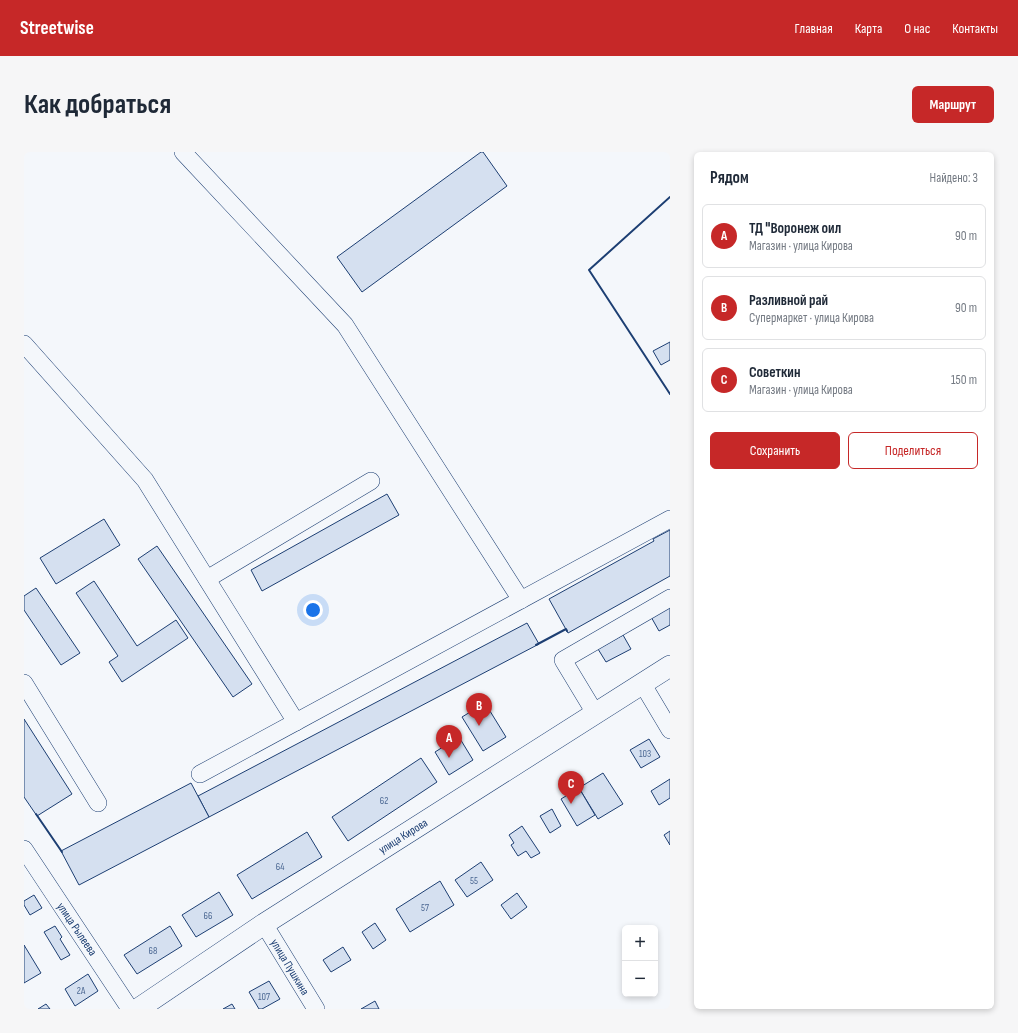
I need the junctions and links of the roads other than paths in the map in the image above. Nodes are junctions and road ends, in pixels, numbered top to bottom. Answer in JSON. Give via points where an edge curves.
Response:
{"nodes":[{"id":1,"x":183,"y":152,"type":"edge"},
{"id":2,"x":24,"y":344,"type":"edge"},
{"id":3,"x":371,"y":481,"type":"dead end"},
{"id":4,"x":670,"y":519,"type":"edge"},
{"id":5,"x":207,"y":579,"type":"junction"},
{"id":6,"x":670,"y":598,"type":"edge"},
{"id":7,"x":521,"y":600,"type":"junction"},
{"id":8,"x":670,"y":666,"type":"edge"},
{"id":9,"x":24,"y":683,"type":"edge"},
{"id":10,"x":642,"y":683,"type":"junction"},
{"id":11,"x":595,"y":713,"type":"junction"},
{"id":12,"x":296,"y":722,"type":"junction"},
{"id":13,"x":670,"y":730,"type":"edge"},
{"id":14,"x":200,"y":774,"type":"dead end"},
{"id":15,"x":98,"y":802,"type":"dead end"},
{"id":16,"x":24,"y":849,"type":"edge"},
{"id":17,"x":264,"y":924,"type":"junction"},
{"id":18,"x":130,"y":1009,"type":"edge"},
{"id":19,"x":138,"y":1009,"type":"edge"},
{"id":20,"x":316,"y":1009,"type":"edge"}],
"edges":[{"from":1,"to":7,"type":"street","via":[[345,325]]},
{"from":2,"to":5,"type":"street","via":[[145,480]]},
{"from":3,"to":5,"type":"street"},
{"from":4,"to":7,"type":"street"},
{"from":5,"to":12,"type":"street"},
{"from":6,"to":11,"type":"street","via":[[563,660]]},
{"from":7,"to":12,"type":"street"},
{"from":8,"to":10,"type":"main road","name":"улица Кирова"},
{"from":9,"to":15,"type":"street"},
{"from":10,"to":11,"type":"main road","name":"улица Кирова"},
{"from":10,"to":13,"type":"street"},
{"from":11,"to":17,"type":"main road","name":"улица Кирова"},
{"from":12,"to":14,"type":"street"},
{"from":16,"to":18,"type":"street","name":"улица Рылеева"},
{"from":17,"to":19,"type":"main road","name":"улица Кирова"},
{"from":17,"to":20,"type":"street","name":"улица Пушкина"}]}
